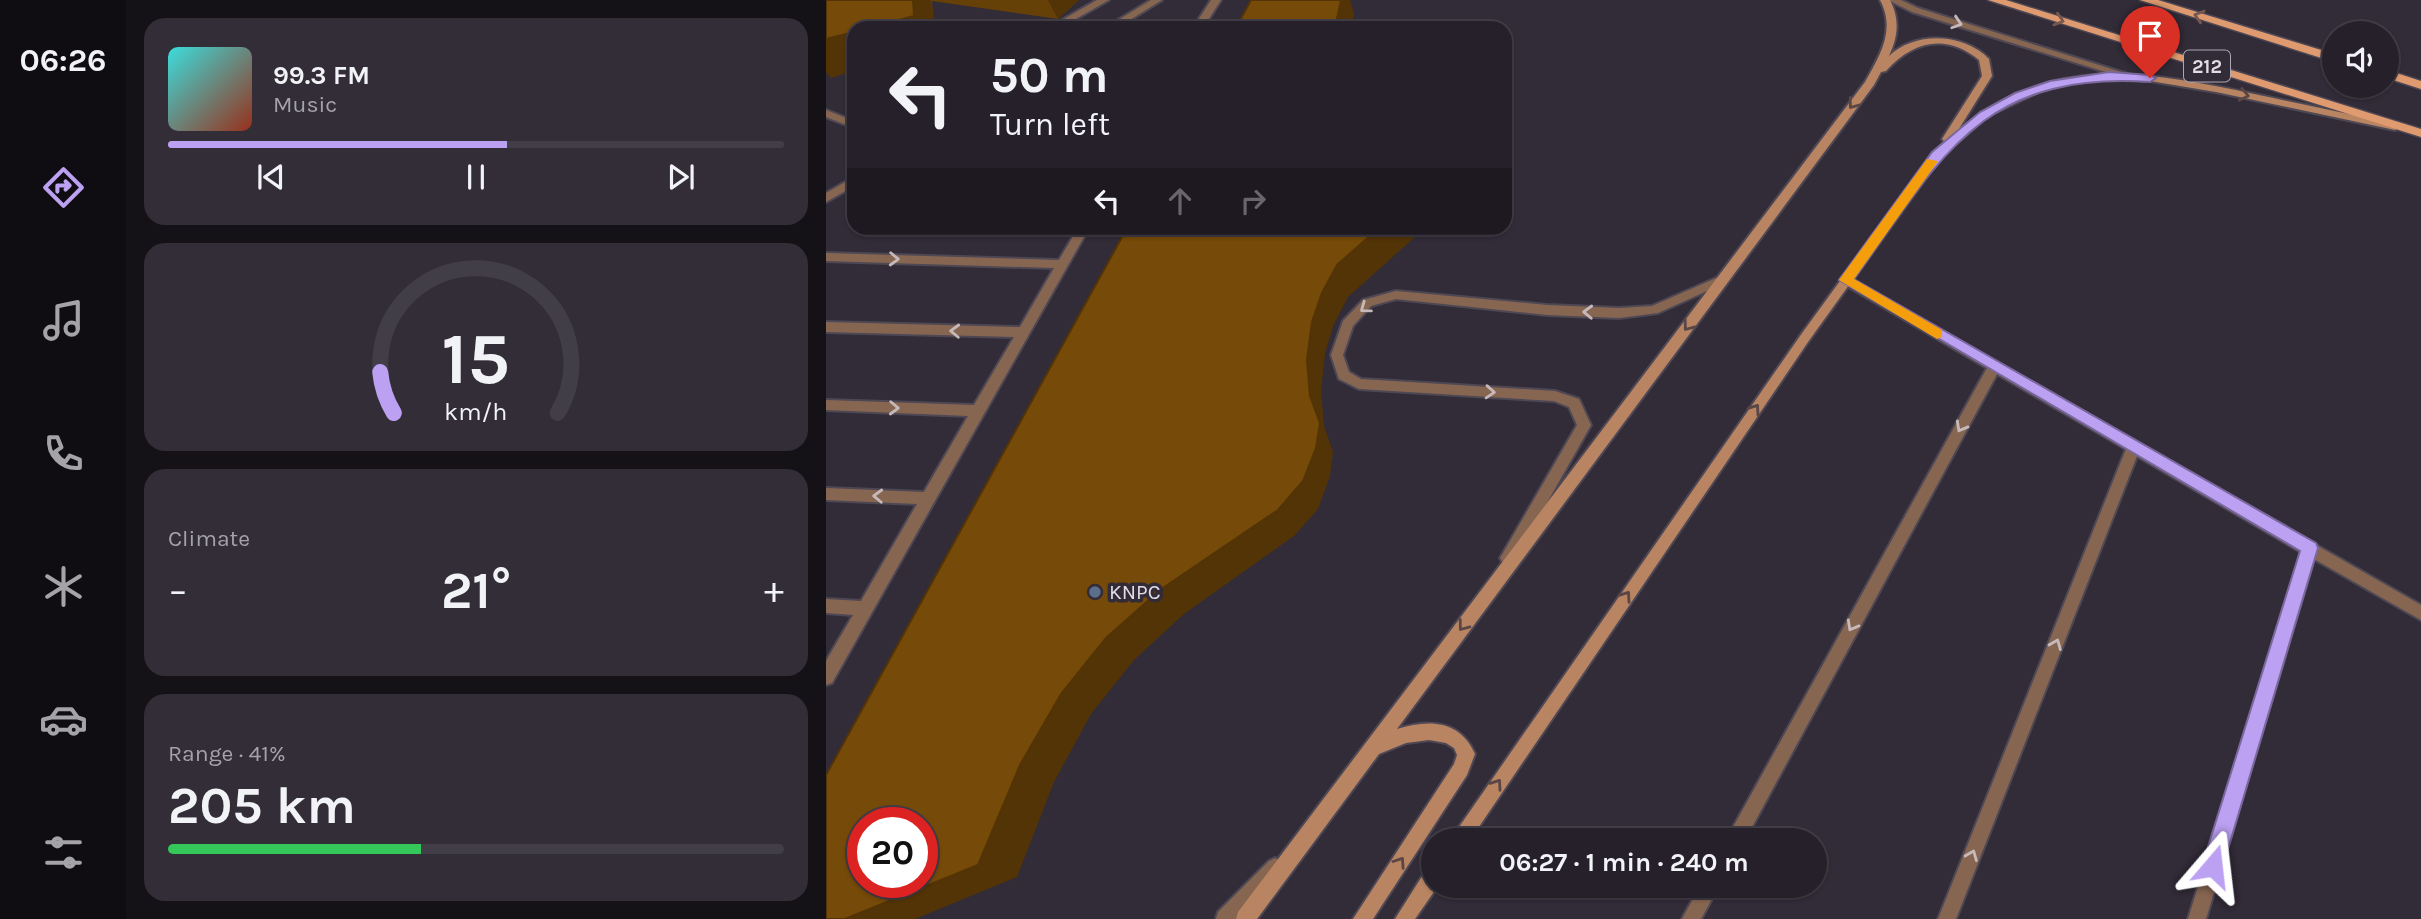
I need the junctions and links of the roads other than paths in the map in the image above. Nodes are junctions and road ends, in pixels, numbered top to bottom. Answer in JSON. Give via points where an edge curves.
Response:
{"nodes":[{"id":1,"x":1104,"y":0,"type":"edge"},
{"id":2,"x":1157,"y":0,"type":"edge"},
{"id":3,"x":1216,"y":0,"type":"edge"},
{"id":4,"x":1885,"y":0,"type":"edge"},
{"id":5,"x":1893,"y":0,"type":"edge"},
{"id":6,"x":1994,"y":0,"type":"edge"},
{"id":7,"x":2146,"y":0,"type":"edge"},
{"id":8,"x":1066,"y":21,"type":"edge"},
{"id":9,"x":1122,"y":21,"type":"edge"},
{"id":10,"x":1202,"y":21,"type":"edge"},
{"id":11,"x":2322,"y":54,"type":"edge"},
{"id":12,"x":2129,"y":76,"type":"junction"},
{"id":13,"x":2399,"y":78,"type":"edge"},
{"id":14,"x":1870,"y":83,"type":"junction"},
{"id":15,"x":2421,"y":85,"type":"edge"},
{"id":16,"x":826,"y":113,"type":"edge"},
{"id":17,"x":847,"y":122,"type":"edge"},
{"id":18,"x":2420,"y":132,"type":"edge"},
{"id":19,"x":1937,"y":155,"type":"junction"},
{"id":20,"x":847,"y":185,"type":"edge"},
{"id":21,"x":839,"y":190,"type":"junction"},
{"id":22,"x":847,"y":191,"type":"edge"},
{"id":23,"x":826,"y":198,"type":"edge"},
{"id":24,"x":1079,"y":235,"type":"edge"},
{"id":25,"x":826,"y":257,"type":"edge"},
{"id":26,"x":1062,"y":264,"type":"junction"},
{"id":27,"x":1723,"y":279,"type":"junction"},
{"id":28,"x":1846,"y":280,"type":"junction"},
{"id":29,"x":826,"y":327,"type":"edge"},
{"id":30,"x":1023,"y":332,"type":"junction"},
{"id":31,"x":1994,"y":367,"type":"junction"},
{"id":32,"x":826,"y":405,"type":"edge"},
{"id":33,"x":979,"y":411,"type":"junction"},
{"id":34,"x":2134,"y":446,"type":"junction"},
{"id":35,"x":826,"y":494,"type":"edge"},
{"id":36,"x":929,"y":498,"type":"junction"},
{"id":37,"x":2310,"y":548,"type":"junction"},
{"id":38,"x":1493,"y":586,"type":"junction"},
{"id":39,"x":826,"y":606,"type":"edge"},
{"id":40,"x":865,"y":608,"type":"junction"},
{"id":41,"x":2421,"y":613,"type":"edge"},
{"id":42,"x":826,"y":677,"type":"edge"},
{"id":43,"x":1371,"y":749,"type":"junction"},
{"id":44,"x":1319,"y":820,"type":"junction"},
{"id":45,"x":1467,"y":828,"type":"edge"},
{"id":46,"x":1742,"y":828,"type":"edge"},
{"id":47,"x":1421,"y":894,"type":"edge"},
{"id":48,"x":1703,"y":898,"type":"edge"},
{"id":49,"x":1225,"y":919,"type":"edge"},
{"id":50,"x":1245,"y":919,"type":"edge"},
{"id":51,"x":1362,"y":919,"type":"edge"},
{"id":52,"x":1404,"y":919,"type":"edge"},
{"id":53,"x":1691,"y":919,"type":"edge"},
{"id":54,"x":1947,"y":919,"type":"edge"},
{"id":55,"x":2197,"y":919,"type":"edge"}],
"edges":[{"from":1,"to":8,"type":"lane"},
{"from":2,"to":9,"type":"lane"},
{"from":3,"to":10,"type":"lane"},
{"from":4,"to":14,"type":"main road","via":[[1892,12],[1893,35]]},
{"from":5,"to":12,"type":"lane","one_way":true},
{"from":6,"to":18,"type":"main road","number":"212","one_way":true},
{"from":11,"to":7,"type":"main road","number":"212","one_way":true},
{"from":12,"to":18,"type":"main road","one_way":true,"via":[[2216,89]]},
{"from":12,"to":19,"type":"main road","via":[[2072,80],[2019,95],[1984,114]]},
{"from":13,"to":15,"type":"main road"},
{"from":14,"to":19,"type":"main road","via":[[1897,54],[1916,43],[1956,45],[1984,59],[1987,76],[1983,85]]},
{"from":14,"to":27,"type":"main road","one_way":true},
{"from":16,"to":17,"type":"lane"},
{"from":19,"to":28,"type":"main road"},
{"from":20,"to":21,"type":"lane"},
{"from":21,"to":22,"type":"lane"},
{"from":21,"to":23,"type":"lane"},
{"from":24,"to":26,"type":"lane"},
{"from":25,"to":26,"type":"lane","one_way":true},
{"from":26,"to":30,"type":"lane"},
{"from":27,"to":38,"type":"main road","one_way":true},
{"from":27,"to":38,"type":"lane","one_way":true,"via":[[1654,310],[1619,313],[1396,295],[1367,303],[1347,324],[1336,355],[1344,375],[1359,384],[1555,396],[1574,402],[1584,425]]},
{"from":28,"to":31,"type":"lane"},
{"from":45,"to":28,"type":"main road","one_way":true},
{"from":30,"to":29,"type":"lane","one_way":true},
{"from":30,"to":33,"type":"lane"},
{"from":31,"to":34,"type":"lane"},
{"from":31,"to":46,"type":"lane","one_way":true},
{"from":32,"to":33,"type":"lane","one_way":true},
{"from":33,"to":36,"type":"lane"},
{"from":34,"to":37,"type":"lane"},
{"from":54,"to":34,"type":"lane","one_way":true},
{"from":36,"to":35,"type":"lane","one_way":true},
{"from":36,"to":40,"type":"lane"},
{"from":37,"to":41,"type":"lane"},
{"from":37,"to":55,"type":"lane"},
{"from":38,"to":43,"type":"main road","one_way":true},
{"from":39,"to":40,"type":"lane"},
{"from":40,"to":42,"type":"lane"},
{"from":43,"to":44,"type":"main road"},
{"from":51,"to":43,"type":"main road","one_way":true,"via":[[1461,769],[1465,754],[1460,742],[1437,732],[1411,733]]},
{"from":44,"to":49,"type":"lane"},
{"from":44,"to":50,"type":"main road"},
{"from":47,"to":52,"type":"main road"},
{"from":48,"to":53,"type":"lane"}]}
